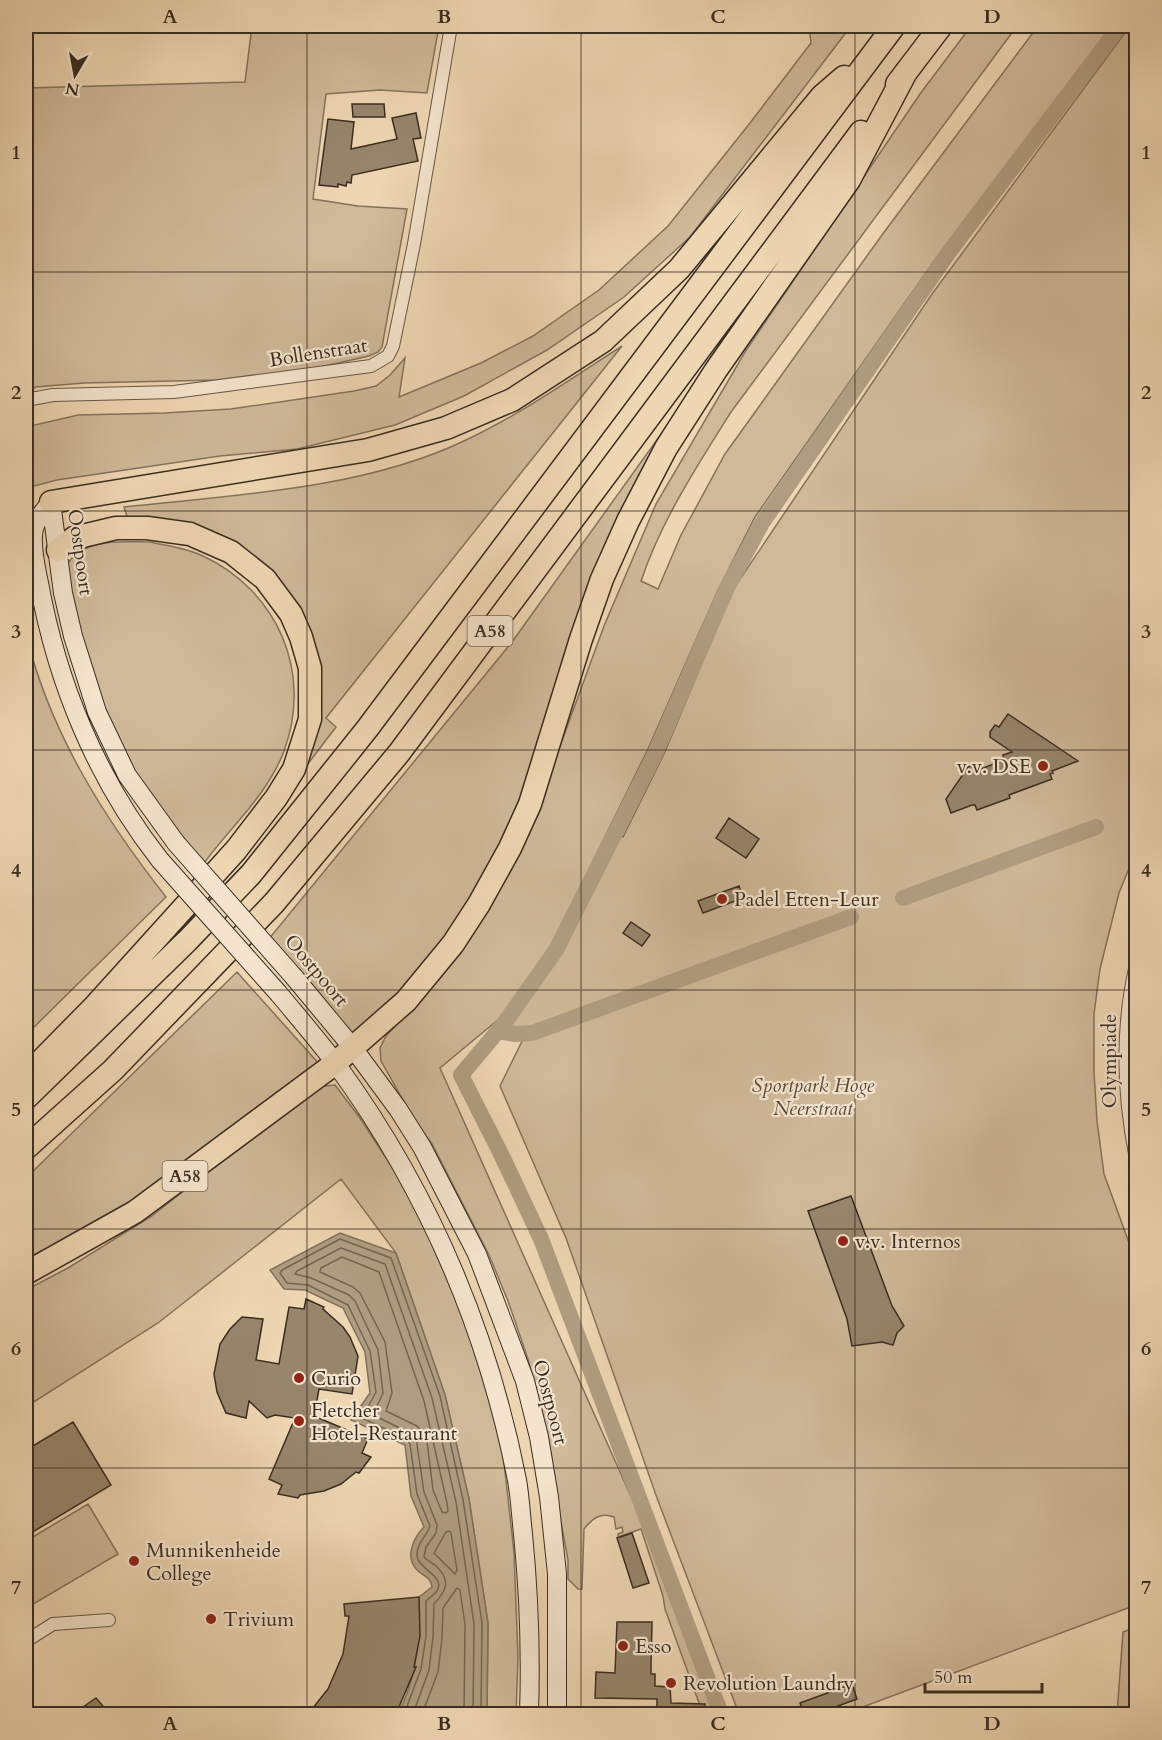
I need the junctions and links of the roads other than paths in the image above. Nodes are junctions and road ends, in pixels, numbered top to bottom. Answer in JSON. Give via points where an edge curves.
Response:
{"nodes":[{"id":1,"x":451,"y":26,"type":"edge"},
{"id":2,"x":894,"y":26,"type":"edge"},
{"id":3,"x":941,"y":26,"type":"edge"},
{"id":4,"x":877,"y":49,"type":"junction"},
{"id":5,"x":906,"y":72,"type":"junction"},
{"id":6,"x":26,"y":400,"type":"edge"},
{"id":7,"x":51,"y":502,"type":"junction"},
{"id":8,"x":58,"y":550,"type":"junction"},
{"id":9,"x":1137,"y":964,"type":"edge"},
{"id":10,"x":1133,"y":990,"type":"edge"},
{"id":11,"x":353,"y":1048,"type":"junction"},
{"id":12,"x":336,"y":1063,"type":"junction"},
{"id":13,"x":26,"y":1076,"type":"edge"},
{"id":14,"x":26,"y":1098,"type":"edge"},
{"id":15,"x":26,"y":1148,"type":"edge"},
{"id":16,"x":1137,"y":1159,"type":"edge"},
{"id":17,"x":26,"y":1273,"type":"edge"},
{"id":18,"x":109,"y":1620,"type":"dead end"},
{"id":19,"x":26,"y":1641,"type":"edge"},
{"id":20,"x":529,"y":1714,"type":"edge"},
{"id":21,"x":557,"y":1714,"type":"edge"}],
"edges":[{"from":1,"to":6,"type":"street","name":"Bollenstraat","via":[[414,244],[388,356],[371,366],[174,392],[54,395]]},
{"from":2,"to":4,"type":"highway","number":"A58"},
{"from":3,"to":5,"type":"highway","number":"A58"},
{"from":4,"to":7,"type":"highway","number":"A58","via":[[822,96],[679,269],[603,341],[512,400],[446,428],[368,450]]},
{"from":4,"to":14,"type":"highway","number":"A58","via":[[367,729],[251,874]]},
{"from":5,"to":11,"type":"highway","number":"A58","via":[[849,180],[716,370],[666,448],[628,521],[580,639],[530,804],[479,904],[453,944],[406,1001]]},
{"from":5,"to":15,"type":"highway","number":"A58","via":[[399,753],[274,903],[113,1070]]},
{"from":7,"to":8,"type":"main road","name":"Oostpoort"},
{"from":7,"to":12,"type":"main road","name":"Oostpoort","bridge":true,"via":[[33,529],[34,556],[46,623],[89,745],[147,844]]},
{"from":8,"to":11,"type":"main road","name":"Oostpoort","bridge":true,"via":[[73,636],[97,712],[127,775],[176,843]]},
{"from":8,"to":13,"type":"highway","via":[[74,538],[116,528],[147,528],[190,534],[231,552],[265,579],[291,614],[302,637],[310,668],[310,718],[294,769],[236,850]]},
{"from":9,"to":10,"type":"street","name":"Olympiade"},
{"from":10,"to":16,"type":"street","name":"Olympiade","via":[[1125,1073]]},
{"from":11,"to":12,"type":"highway"},
{"from":11,"to":21,"type":"main road","name":"Oostpoort","via":[[398,1109],[449,1198],[477,1254],[525,1381],[539,1437],[556,1563]]},
{"from":12,"to":17,"type":"highway","number":"A58","via":[[135,1212]]},
{"from":12,"to":20,"type":"main road","name":"Oostpoort","via":[[387,1140],[448,1255],[476,1323],[498,1396],[517,1482],[528,1586]]},
{"from":18,"to":19,"type":"street","via":[[53,1624]]}]}
